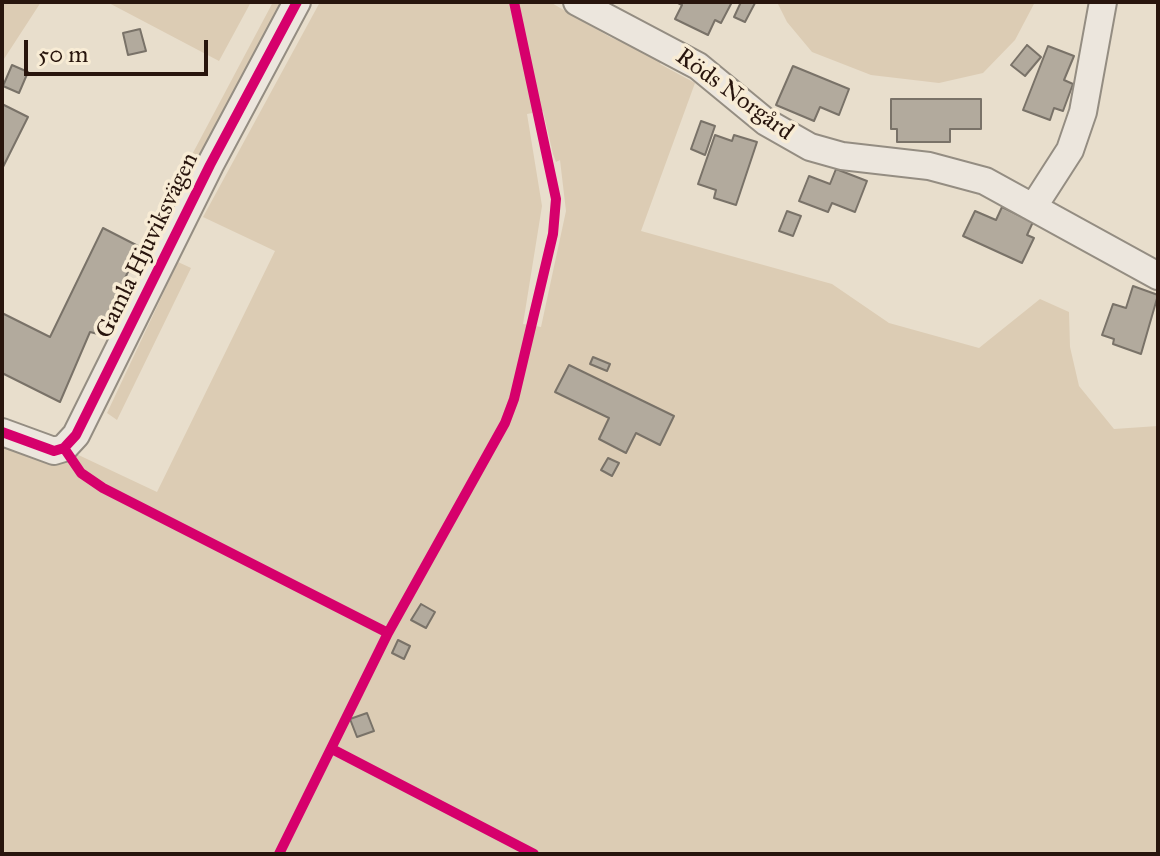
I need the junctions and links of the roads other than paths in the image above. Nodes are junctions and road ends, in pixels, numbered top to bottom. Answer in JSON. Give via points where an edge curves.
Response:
{"nodes":[{"id":1,"x":297,"y":2,"type":"edge"},
{"id":2,"x":577,"y":2,"type":"edge"},
{"id":3,"x":1103,"y":2,"type":"edge"},
{"id":4,"x":1034,"y":206,"type":"junction"},
{"id":5,"x":1158,"y":276,"type":"edge"},
{"id":6,"x":2,"y":432,"type":"edge"}],
"edges":[{"from":1,"to":6,"type":"street","name":"Gamla Hjuviksvägen","via":[[71,443],[54,451]]},
{"from":2,"to":4,"type":"street","name":"Röds Norgård","via":[[698,66],[766,122],[810,147],[950,170]]},
{"from":3,"to":4,"type":"street","via":[[1083,112],[1070,150]]},
{"from":4,"to":5,"type":"street","name":"Röds Norgård"}]}
